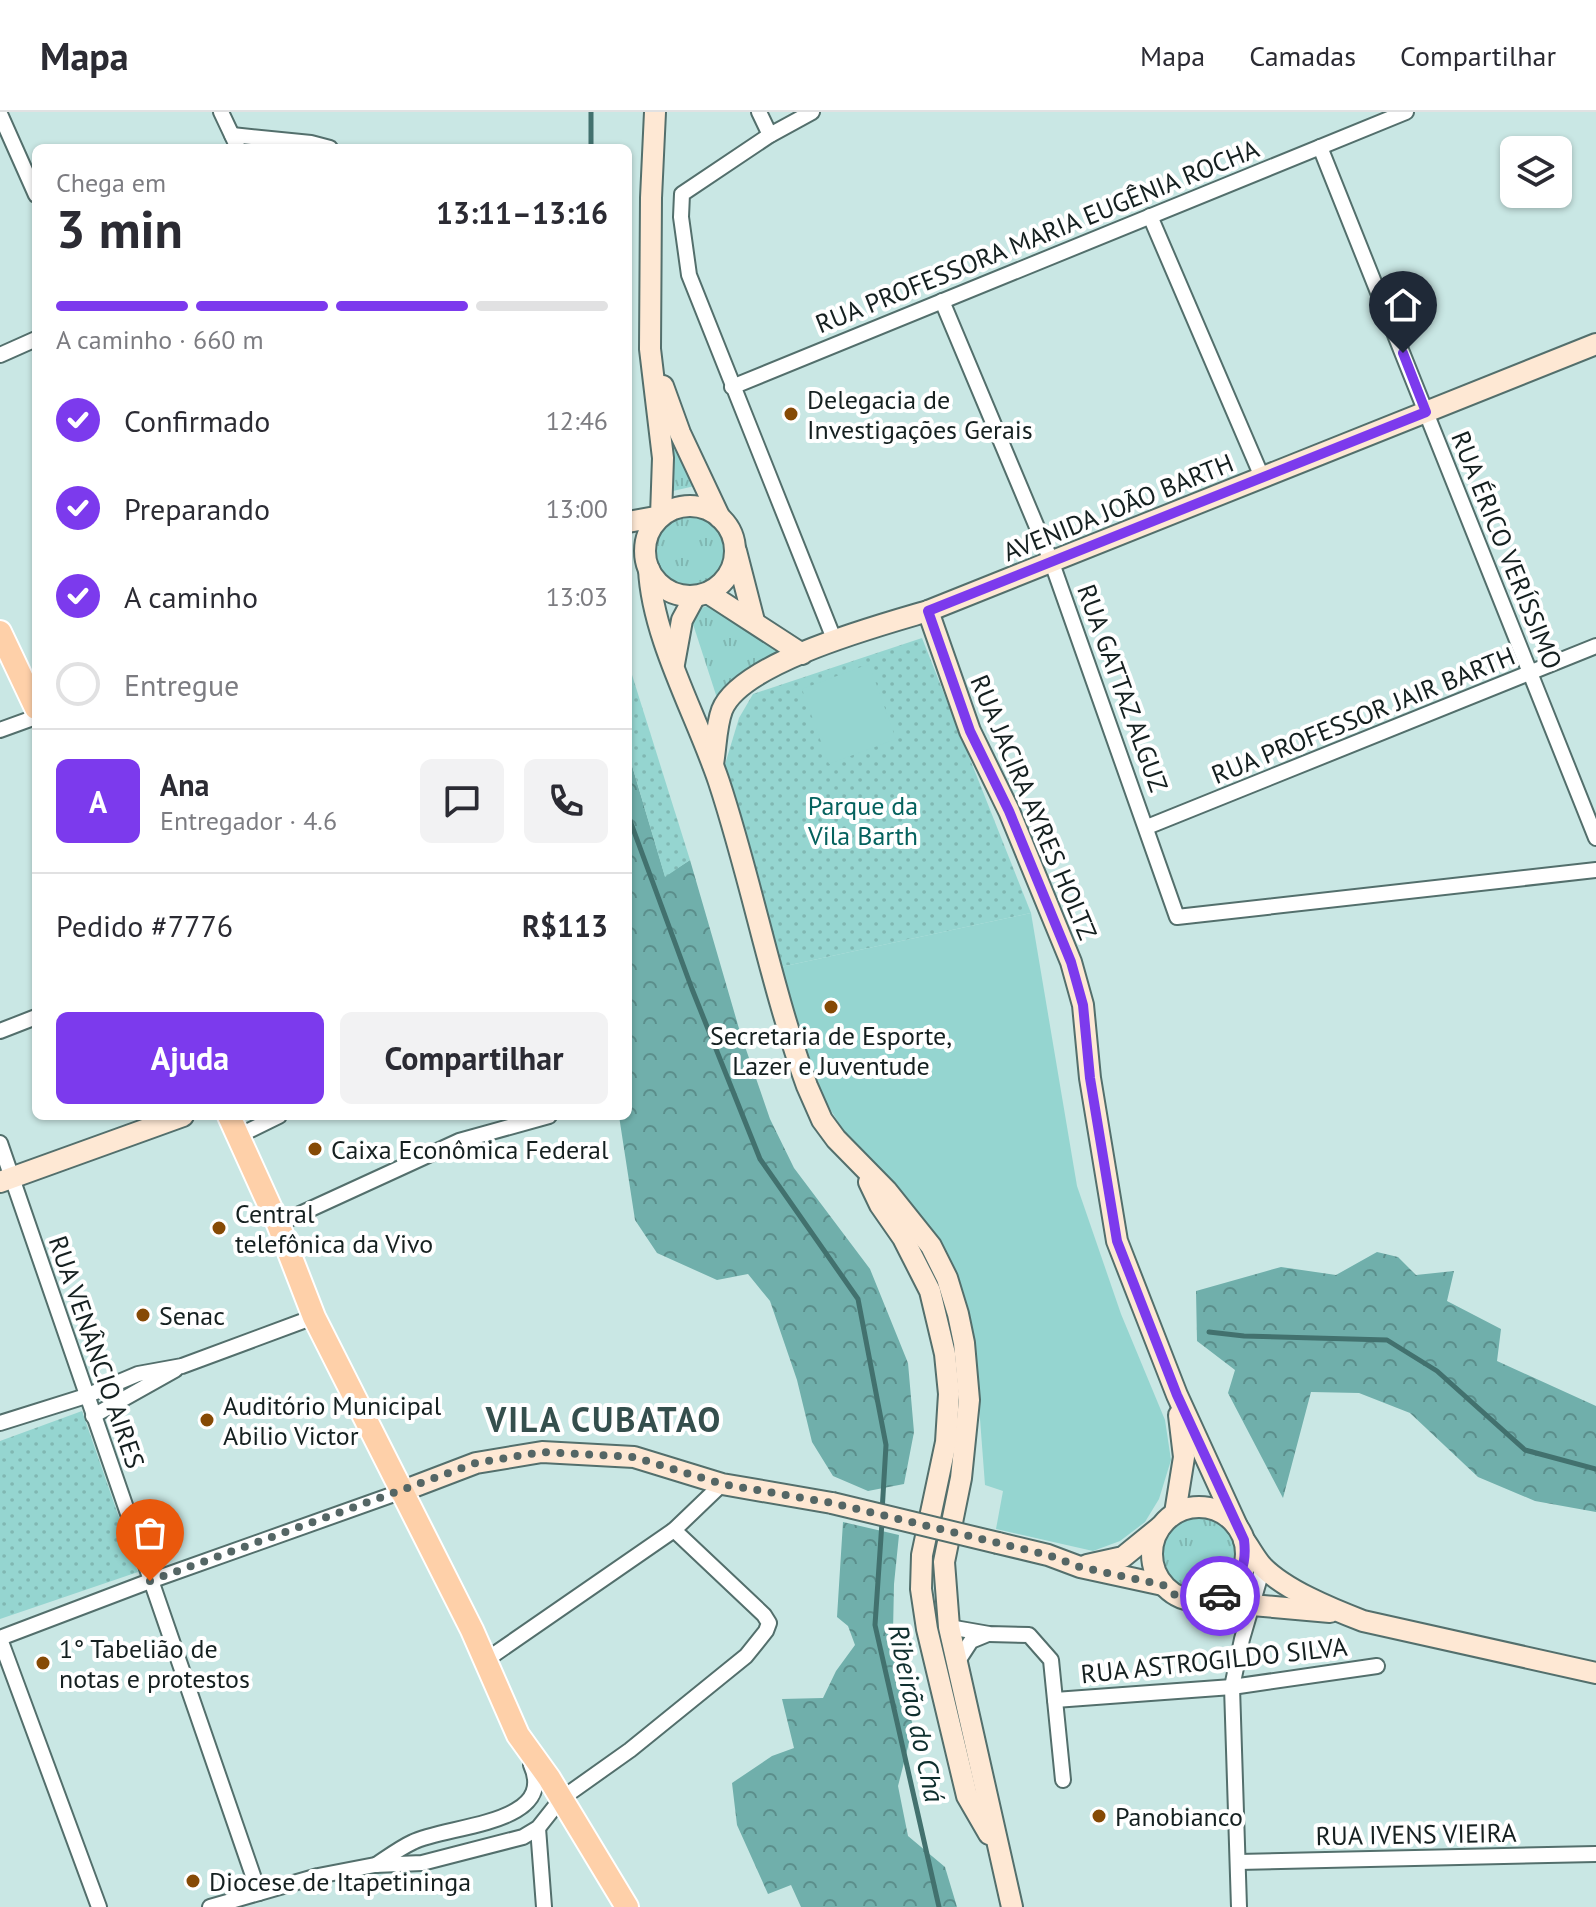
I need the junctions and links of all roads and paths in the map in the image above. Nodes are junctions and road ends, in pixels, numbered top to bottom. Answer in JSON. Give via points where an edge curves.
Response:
{"nodes":[{"id":1,"x":221,"y":112,"type":"edge"},
{"id":2,"x":655,"y":112,"type":"edge"},
{"id":3,"x":759,"y":112,"type":"edge"},
{"id":4,"x":812,"y":112,"type":"edge"},
{"id":5,"x":1406,"y":112,"type":"edge"},
{"id":6,"x":0,"y":114,"type":"edge"},
{"id":7,"x":770,"y":135,"type":"junction"},
{"id":8,"x":235,"y":141,"type":"edge"},
{"id":9,"x":315,"y":144,"type":"edge"},
{"id":10,"x":1320,"y":147,"type":"junction"},
{"id":11,"x":32,"y":186,"type":"edge"},
{"id":12,"x":1150,"y":216,"type":"junction"},
{"id":13,"x":942,"y":301,"type":"junction"},
{"id":14,"x":32,"y":341,"type":"edge"},
{"id":15,"x":1596,"y":344,"type":"edge"},
{"id":16,"x":650,"y":349,"type":"junction"},
{"id":17,"x":0,"y":355,"type":"edge"},
{"id":18,"x":732,"y":387,"type":"junction"},
{"id":19,"x":1426,"y":412,"type":"junction"},
{"id":20,"x":1262,"y":477,"type":"junction"},
{"id":21,"x":661,"y":516,"type":"junction"},
{"id":22,"x":720,"y":518,"type":"junction"},
{"id":23,"x":632,"y":521,"type":"edge"},
{"id":24,"x":735,"y":548,"type":"junction"},
{"id":25,"x":641,"y":555,"type":"edge"},
{"id":26,"x":1052,"y":563,"type":"junction"},
{"id":27,"x":702,"y":595,"type":"junction"},
{"id":28,"x":928,"y":611,"type":"junction"},
{"id":29,"x":754,"y":621,"type":"junction"},
{"id":30,"x":0,"y":632,"type":"edge"},
{"id":31,"x":834,"y":639,"type":"junction"},
{"id":32,"x":1596,"y":646,"type":"edge"},
{"id":33,"x":802,"y":654,"type":"junction"},
{"id":34,"x":673,"y":668,"type":"junction"},
{"id":35,"x":1531,"y":673,"type":"junction"},
{"id":36,"x":32,"y":700,"type":"edge"},
{"id":37,"x":32,"y":718,"type":"edge"},
{"id":38,"x":0,"y":730,"type":"edge"},
{"id":39,"x":713,"y":765,"type":"junction"},
{"id":40,"x":1147,"y":827,"type":"junction"},
{"id":41,"x":1596,"y":838,"type":"edge"},
{"id":42,"x":1596,"y":870,"type":"edge"},
{"id":43,"x":32,"y":1019,"type":"edge"},
{"id":44,"x":0,"y":1031,"type":"edge"},
{"id":45,"x":172,"y":1120,"type":"edge"},
{"id":46,"x":261,"y":1120,"type":"edge"},
{"id":47,"x":535,"y":1120,"type":"edge"},
{"id":48,"x":233,"y":1126,"type":"edge"},
{"id":49,"x":0,"y":1143,"type":"edge"},
{"id":50,"x":863,"y":1167,"type":"junction"},
{"id":51,"x":6,"y":1180,"type":"edge"},
{"id":52,"x":278,"y":1224,"type":"junction"},
{"id":53,"x":314,"y":1317,"type":"junction"},
{"id":54,"x":182,"y":1366,"type":"junction"},
{"id":55,"x":1177,"y":1395,"type":"junction"},
{"id":56,"x":86,"y":1396,"type":"junction"},
{"id":57,"x":93,"y":1416,"type":"junction"},
{"id":58,"x":0,"y":1423,"type":"edge"},
{"id":59,"x":722,"y":1484,"type":"junction"},
{"id":60,"x":400,"y":1492,"type":"junction"},
{"id":61,"x":1168,"y":1520,"type":"junction"},
{"id":62,"x":674,"y":1530,"type":"junction"},
{"id":63,"x":1240,"y":1533,"type":"junction"},
{"id":64,"x":1080,"y":1567,"type":"junction"},
{"id":65,"x":1263,"y":1567,"type":"junction"},
{"id":66,"x":150,"y":1581,"type":"junction"},
{"id":67,"x":1163,"y":1585,"type":"junction"},
{"id":68,"x":1221,"y":1595,"type":"junction"},
{"id":69,"x":1252,"y":1605,"type":"junction"},
{"id":70,"x":1342,"y":1613,"type":"junction"},
{"id":71,"x":949,"y":1627,"type":"junction"},
{"id":72,"x":989,"y":1634,"type":"junction"},
{"id":73,"x":0,"y":1638,"type":"edge"},
{"id":74,"x":486,"y":1660,"type":"junction"},
{"id":75,"x":956,"y":1664,"type":"junction"},
{"id":76,"x":1377,"y":1666,"type":"dead end"},
{"id":77,"x":1596,"y":1673,"type":"edge"},
{"id":78,"x":1232,"y":1687,"type":"junction"},
{"id":79,"x":1055,"y":1700,"type":"junction"},
{"id":80,"x":518,"y":1735,"type":"junction"},
{"id":81,"x":1063,"y":1780,"type":"dead end"},
{"id":82,"x":561,"y":1799,"type":"junction"},
{"id":83,"x":540,"y":1827,"type":"junction"},
{"id":84,"x":579,"y":1828,"type":"junction"},
{"id":85,"x":997,"y":1850,"type":"junction"},
{"id":86,"x":1596,"y":1854,"type":"edge"},
{"id":87,"x":1238,"y":1862,"type":"junction"},
{"id":88,"x":375,"y":1865,"type":"junction"},
{"id":89,"x":259,"y":1893,"type":"junction"},
{"id":90,"x":99,"y":1907,"type":"edge"},
{"id":91,"x":210,"y":1907,"type":"edge"},
{"id":92,"x":544,"y":1907,"type":"edge"},
{"id":93,"x":627,"y":1907,"type":"edge"},
{"id":94,"x":1012,"y":1907,"type":"edge"},
{"id":95,"x":1239,"y":1907,"type":"edge"}],
"edges":[{"from":1,"to":8,"type":"street"},
{"from":2,"to":16,"type":"main road"},
{"from":3,"to":7,"type":"street"},
{"from":4,"to":7,"type":"street"},
{"from":5,"to":10,"type":"street","name":"RUA PROFESSORA MARIA EUGÊNIA ROCHA"},
{"from":6,"to":11,"type":"street"},
{"from":7,"to":18,"type":"street","via":[[682,194],[689,275]]},
{"from":8,"to":9,"type":"street"},
{"from":10,"to":12,"type":"street","name":"RUA PROFESSORA MARIA EUGÊNIA ROCHA"},
{"from":10,"to":19,"type":"street","name":"RUA ÉRICO VERÍSSIMO"},
{"from":12,"to":13,"type":"street","name":"RUA PROFESSORA MARIA EUGÊNIA ROCHA"},
{"from":12,"to":20,"type":"street"},
{"from":13,"to":18,"type":"street","name":"RUA PROFESSORA MARIA EUGÊNIA ROCHA"},
{"from":13,"to":26,"type":"street","name":"RUA GATTAZ ALGUZ"},
{"from":14,"to":17,"type":"street"},
{"from":15,"to":19,"type":"main road","name":"AVENIDA JOÃO BARTH"},
{"from":16,"to":21,"type":"main road","via":[[663,458]]},
{"from":16,"to":22,"type":"main road","via":[[680,433]]},
{"from":18,"to":31,"type":"street"},
{"from":19,"to":20,"type":"main road","name":"AVENIDA JOÃO BARTH"},
{"from":19,"to":35,"type":"street","name":"RUA ÉRICO VERÍSSIMO"},
{"from":20,"to":26,"type":"main road","name":"AVENIDA JOÃO BARTH"},
{"from":21,"to":22,"type":"main road","via":[[690,505]]},
{"from":21,"to":23,"type":"main road"},
{"from":21,"to":25,"type":"main road"},
{"from":22,"to":24,"type":"main road"},
{"from":24,"to":27,"type":"main road","via":[[726,580]]},
{"from":24,"to":29,"type":"main road"},
{"from":25,"to":27,"type":"main road","via":[[660,586],[673,594]]},
{"from":25,"to":34,"type":"main road"},
{"from":26,"to":28,"type":"main road","name":"AVENIDA JOÃO BARTH"},
{"from":26,"to":40,"type":"street","name":"RUA GATTAZ ALGUZ"},
{"from":27,"to":29,"type":"main road"},
{"from":27,"to":34,"type":"main road","via":[[682,620]]},
{"from":28,"to":31,"type":"main road","name":"AVENIDA JOÃO BARTH"},
{"from":28,"to":55,"type":"main road","name":"RUA JACIRA AYRES HOLTZ","via":[[970,731],[1071,962],[1083,1005],[1117,1241]]},
{"from":29,"to":33,"type":"main road"},
{"from":30,"to":36,"type":"main road"},
{"from":31,"to":33,"type":"main road","name":"AVENIDA JOÃO BARTH"},
{"from":32,"to":35,"type":"street","name":"RUA PROFESSOR JAIR BARTH"},
{"from":33,"to":39,"type":"main road","name":"AVENIDA JOÃO BARTH","via":[[751,677],[734,693],[722,709]]},
{"from":34,"to":39,"type":"main road"},
{"from":35,"to":40,"type":"street","name":"RUA PROFESSOR JAIR BARTH"},
{"from":35,"to":41,"type":"street","name":"RUA ÉRICO VERÍSSIMO"},
{"from":37,"to":38,"type":"street"},
{"from":39,"to":50,"type":"main road","via":[[807,1086],[829,1130]]},
{"from":40,"to":42,"type":"street","name":"RUA GATTAZ ALGUZ","via":[[1177,917]]},
{"from":43,"to":44,"type":"street"},
{"from":45,"to":51,"type":"main road"},
{"from":46,"to":48,"type":"street"},
{"from":47,"to":52,"type":"street","via":[[459,1141]]},
{"from":48,"to":52,"type":"main road"},
{"from":49,"to":51,"type":"street","name":"RUA VENÂNCIO AIRES"},
{"from":50,"to":71,"type":"main road","via":[[931,1246],[947,1278],[964,1343],[969,1400],[944,1562]]},
{"from":50,"to":85,"type":"main road","via":[[930,1291],[945,1354],[946,1442],[922,1555],[921,1589],[967,1796]]},
{"from":51,"to":56,"type":"street","name":"RUA VENÂNCIO AIRES"},
{"from":52,"to":53,"type":"main road"},
{"from":53,"to":54,"type":"street"},
{"from":53,"to":60,"type":"main road"},
{"from":54,"to":56,"type":"street","via":[[138,1374]]},
{"from":54,"to":57,"type":"street"},
{"from":55,"to":61,"type":"main road","via":[[1184,1457]]},
{"from":55,"to":63,"type":"main road"},
{"from":56,"to":57,"type":"street","name":"RUA VENÂNCIO AIRES"},
{"from":56,"to":58,"type":"street"},
{"from":57,"to":66,"type":"street","name":"RUA VENÂNCIO AIRES"},
{"from":59,"to":60,"type":"main road","via":[[634,1457],[542,1452],[476,1463]]},
{"from":59,"to":62,"type":"street"},
{"from":59,"to":64,"type":"main road","bridge":true,"via":[[832,1503]]},
{"from":60,"to":66,"type":"street"},
{"from":60,"to":74,"type":"main road"},
{"from":61,"to":63,"type":"main road","via":[[1198,1506],[1226,1515]]},
{"from":61,"to":64,"type":"main road","via":[[1123,1557]]},
{"from":61,"to":67,"type":"main road","via":[[1153,1540],[1151,1555]]},
{"from":62,"to":74,"type":"street"},
{"from":62,"to":82,"type":"street","via":[[764,1615],[766,1631],[746,1656]]},
{"from":63,"to":65,"type":"main road"},
{"from":63,"to":68,"type":"main road","via":[[1246,1556],[1242,1572]]},
{"from":64,"to":67,"type":"main road"},
{"from":65,"to":69,"type":"street"},
{"from":65,"to":70,"type":"main road"},
{"from":66,"to":73,"type":"street"},
{"from":66,"to":89,"type":"street","name":"RUA VENÂNCIO AIRES"},
{"from":67,"to":68,"type":"main road","via":[[1190,1600]]},
{"from":68,"to":69,"type":"main road"},
{"from":69,"to":70,"type":"main road"},
{"from":69,"to":78,"type":"street"},
{"from":70,"to":77,"type":"main road"},
{"from":71,"to":72,"type":"street"},
{"from":71,"to":75,"type":"main road"},
{"from":72,"to":75,"type":"street","via":[[971,1641]]},
{"from":72,"to":79,"type":"street","via":[[1029,1635],[1038,1643],[1051,1660]]},
{"from":73,"to":90,"type":"street"},
{"from":74,"to":80,"type":"main road"},
{"from":75,"to":85,"type":"main road"},
{"from":76,"to":78,"type":"street","name":"RUA ASTROGILDO SILVA"},
{"from":78,"to":79,"type":"street","name":"RUA ASTROGILDO SILVA"},
{"from":78,"to":87,"type":"street"},
{"from":79,"to":81,"type":"street"},
{"from":80,"to":82,"type":"main road"},
{"from":80,"to":88,"type":"street","via":[[537,1778],[534,1794],[520,1810],[414,1841]]},
{"from":82,"to":83,"type":"street"},
{"from":82,"to":84,"type":"main road"},
{"from":83,"to":84,"type":"street","via":[[570,1822]]},
{"from":83,"to":88,"type":"street","via":[[509,1843],[422,1863]]},
{"from":83,"to":92,"type":"street"},
{"from":84,"to":93,"type":"main road"},
{"from":85,"to":94,"type":"main road"},
{"from":86,"to":87,"type":"street","name":"RUA IVENS VIEIRA"},
{"from":87,"to":95,"type":"street"},
{"from":88,"to":89,"type":"street"},
{"from":89,"to":91,"type":"street"}]}
